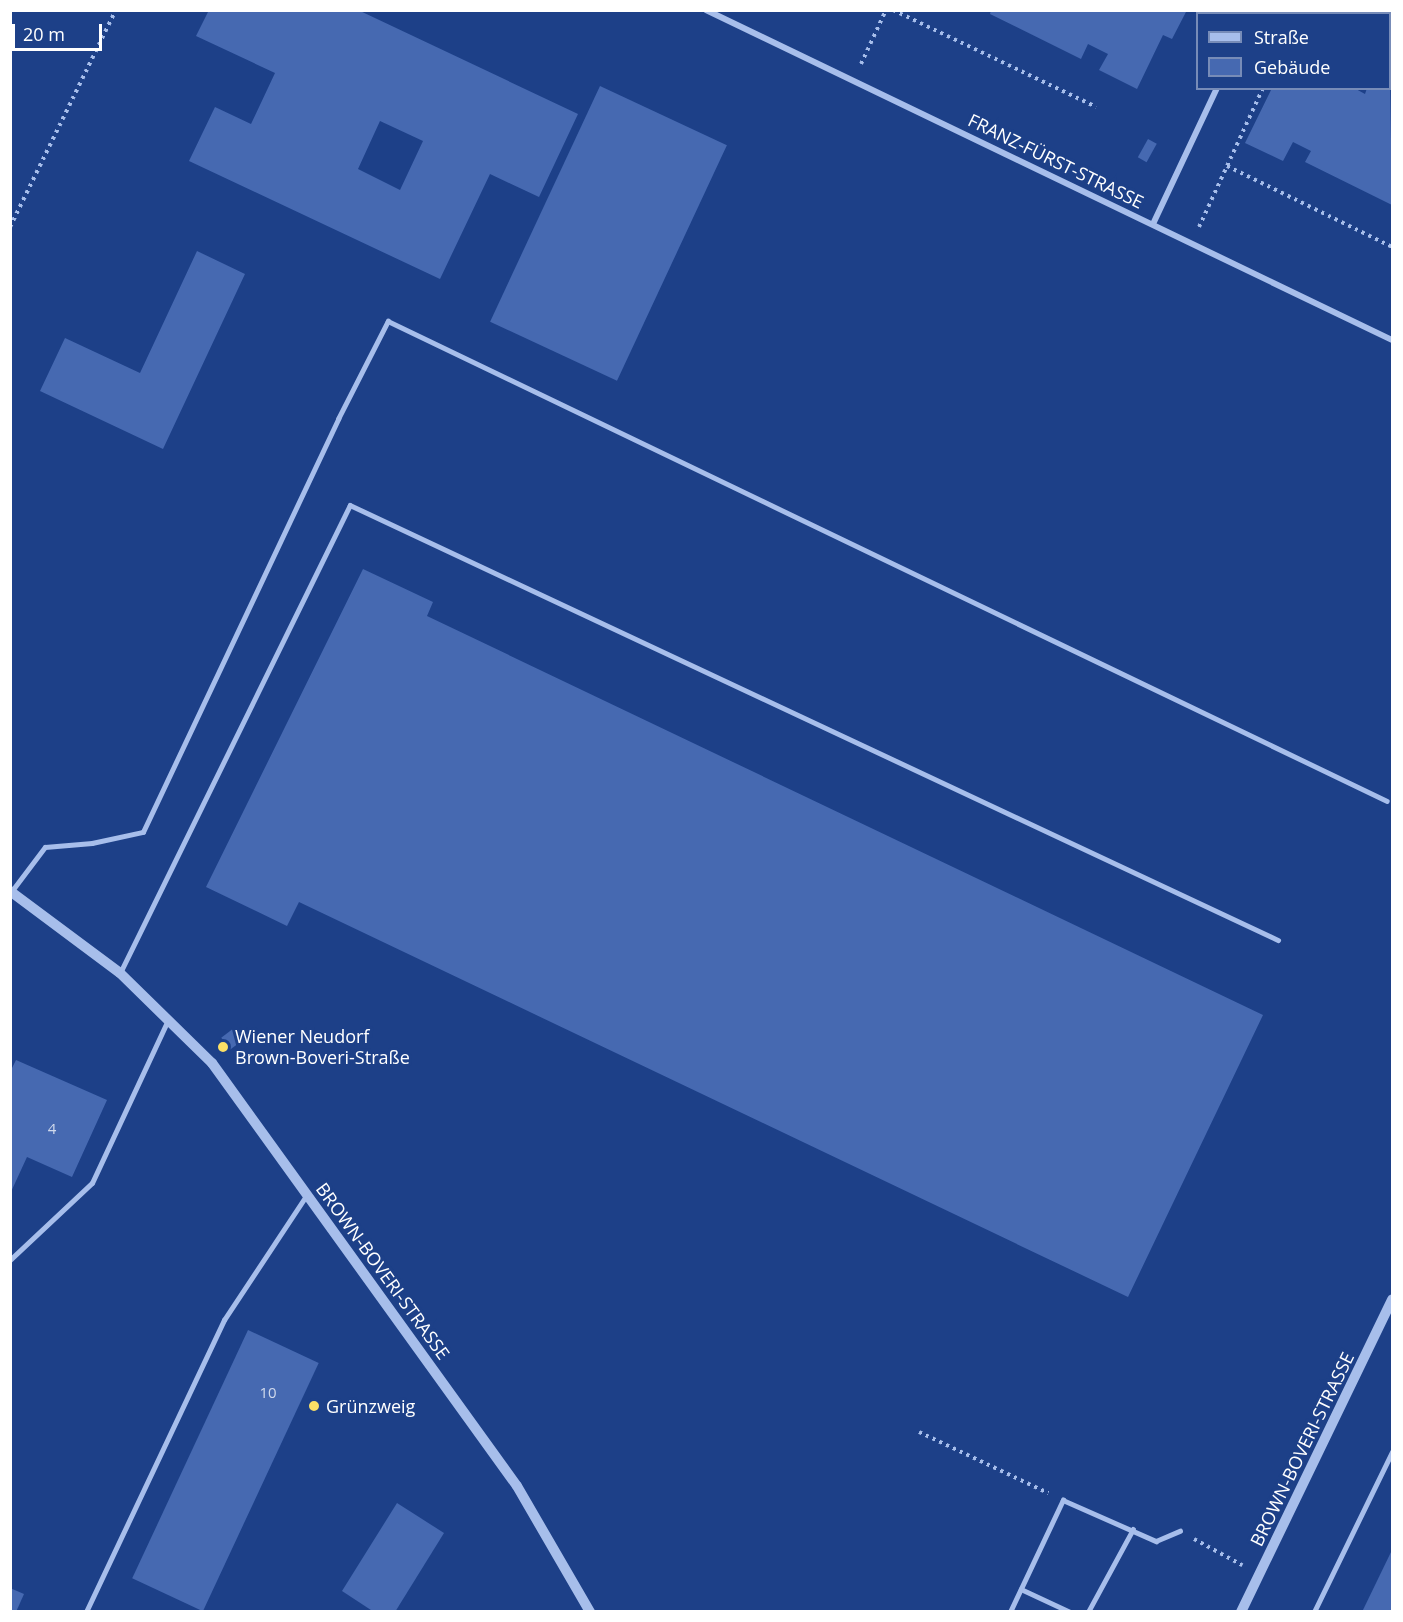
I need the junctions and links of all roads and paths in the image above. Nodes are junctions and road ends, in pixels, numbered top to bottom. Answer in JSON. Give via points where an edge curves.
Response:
{"nodes":[{"id":1,"x":116,"y":10,"type":"edge"},
{"id":2,"x":706,"y":10,"type":"edge"},
{"id":3,"x":886,"y":10,"type":"edge"},
{"id":4,"x":893,"y":10,"type":"edge"},
{"id":5,"x":863,"y":61,"type":"dead end"},
{"id":6,"x":1216,"y":90,"type":"edge"},
{"id":7,"x":1262,"y":90,"type":"edge"},
{"id":8,"x":1096,"y":107,"type":"dead end"},
{"id":9,"x":1227,"y":166,"type":"junction"},
{"id":10,"x":1153,"y":224,"type":"junction"},
{"id":11,"x":10,"y":227,"type":"edge"},
{"id":12,"x":1191,"y":243,"type":"junction"},
{"id":13,"x":1392,"y":247,"type":"edge"},
{"id":14,"x":1392,"y":340,"type":"edge"},
{"id":15,"x":1387,"y":801,"type":"dead end"},
{"id":16,"x":11,"y":891,"type":"edge"},
{"id":17,"x":1278,"y":940,"type":"dead end"},
{"id":18,"x":120,"y":974,"type":"junction"},
{"id":19,"x":168,"y":1019,"type":"junction"},
{"id":20,"x":307,"y":1193,"type":"junction"},
{"id":21,"x":10,"y":1260,"type":"edge"},
{"id":22,"x":1392,"y":1300,"type":"edge"},
{"id":23,"x":919,"y":1431,"type":"dead end"},
{"id":24,"x":1392,"y":1452,"type":"edge"},
{"id":25,"x":1063,"y":1500,"type":"junction"},
{"id":26,"x":1133,"y":1529,"type":"junction"},
{"id":27,"x":1180,"y":1531,"type":"joint"},
{"id":28,"x":1259,"y":1574,"type":"junction"},
{"id":29,"x":1021,"y":1589,"type":"junction"},
{"id":30,"x":86,"y":1611,"type":"edge"},
{"id":31,"x":590,"y":1611,"type":"edge"},
{"id":32,"x":1010,"y":1611,"type":"edge"},
{"id":33,"x":1070,"y":1611,"type":"edge"},
{"id":34,"x":1088,"y":1611,"type":"edge"},
{"id":35,"x":1241,"y":1611,"type":"edge"},
{"id":36,"x":1314,"y":1611,"type":"edge"}],
"edges":[{"from":1,"to":11,"type":"path"},
{"from":2,"to":10,"type":"street","name":"FRANZ-FÜRST-STRASSE"},
{"from":3,"to":5,"type":"path"},
{"from":4,"to":8,"type":"path"},
{"from":6,"to":10,"type":"street"},
{"from":7,"to":9,"type":"path"},
{"from":9,"to":12,"type":"path"},
{"from":9,"to":13,"type":"path"},
{"from":10,"to":12,"type":"street","name":"FRANZ-FÜRST-STRASSE"},
{"from":12,"to":14,"type":"street","name":"FRANZ-FÜRST-STRASSE"},
{"from":15,"to":16,"type":"lane","via":[[388,321],[143,832],[92,843],[45,846]]},
{"from":16,"to":18,"type":"street","name":"BROWN-BOVERI-STRASSE"},
{"from":17,"to":18,"type":"lane","via":[[350,506]]},
{"from":18,"to":19,"type":"street","name":"BROWN-BOVERI-STRASSE"},
{"from":19,"to":20,"type":"street","name":"BROWN-BOVERI-STRASSE","via":[[212,1063]]},
{"from":19,"to":21,"type":"lane","via":[[92,1183]]},
{"from":20,"to":30,"type":"lane","via":[[224,1320]]},
{"from":20,"to":31,"type":"street","name":"BROWN-BOVERI-STRASSE","via":[[517,1486]]},
{"from":22,"to":28,"type":"street","name":"BROWN-BOVERI-STRASSE"},
{"from":23,"to":25,"type":"path"},
{"from":24,"to":36,"type":"lane"},
{"from":25,"to":26,"type":"lane"},
{"from":25,"to":29,"type":"lane"},
{"from":26,"to":27,"type":"lane","via":[[1156,1541]]},
{"from":26,"to":34,"type":"lane"},
{"from":27,"to":28,"type":"path"},
{"from":28,"to":35,"type":"street","name":"BROWN-BOVERI-STRASSE"},
{"from":29,"to":32,"type":"lane"},
{"from":29,"to":33,"type":"lane"}]}
